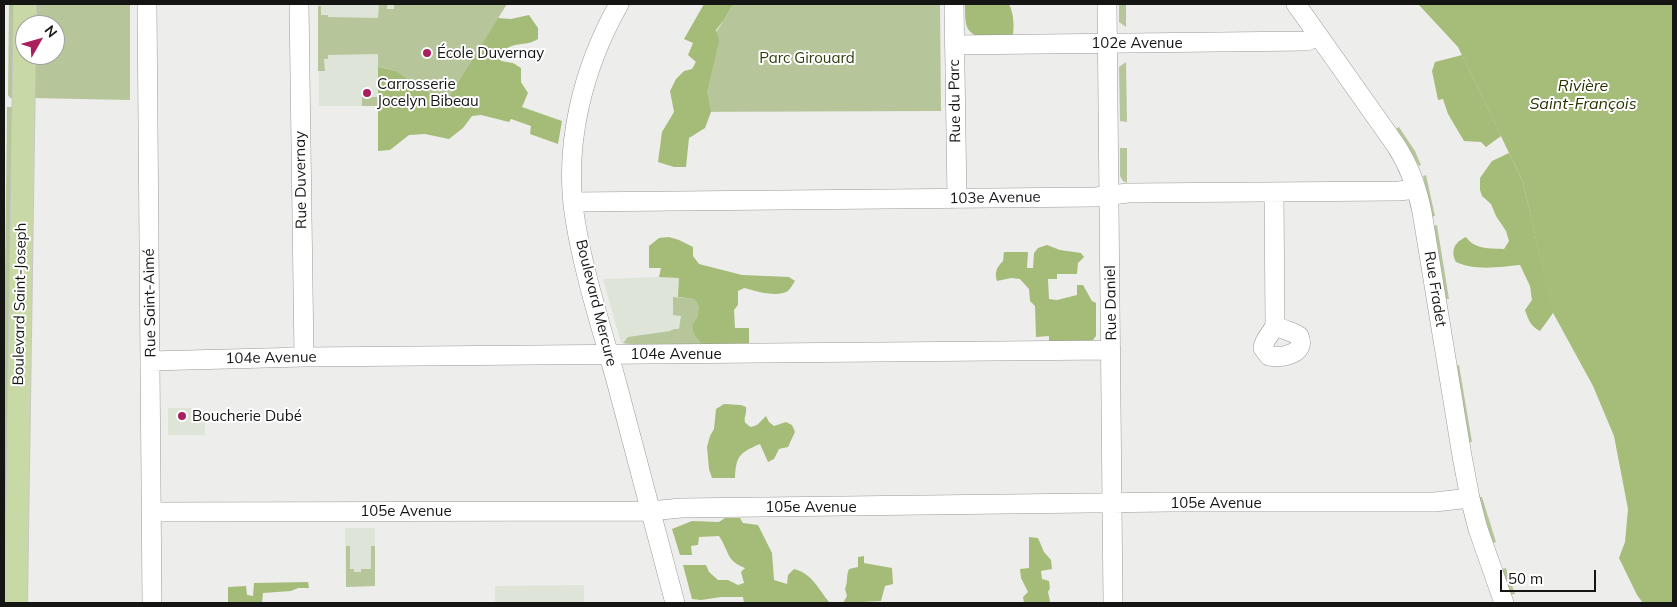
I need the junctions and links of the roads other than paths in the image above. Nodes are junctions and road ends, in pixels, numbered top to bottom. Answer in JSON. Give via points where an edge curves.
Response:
{"nodes":[{"id":1,"x":25,"y":4,"type":"edge"},
{"id":2,"x":147,"y":4,"type":"edge"},
{"id":3,"x":300,"y":4,"type":"edge"},
{"id":4,"x":619,"y":4,"type":"edge"},
{"id":5,"x":954,"y":4,"type":"edge"},
{"id":6,"x":1107,"y":4,"type":"edge"},
{"id":7,"x":1296,"y":4,"type":"edge"},
{"id":8,"x":1318,"y":36,"type":"junction"},
{"id":9,"x":1108,"y":43,"type":"junction"},
{"id":10,"x":954,"y":45,"type":"junction"},
{"id":11,"x":1416,"y":189,"type":"junction"},
{"id":12,"x":1274,"y":192,"type":"junction"},
{"id":13,"x":1109,"y":196,"type":"junction"},
{"id":14,"x":957,"y":199,"type":"junction"},
{"id":15,"x":574,"y":202,"type":"junction"},
{"id":16,"x":1275,"y":324,"type":"dead end"},
{"id":17,"x":1111,"y":350,"type":"junction"},
{"id":18,"x":608,"y":355,"type":"junction"},
{"id":19,"x":304,"y":357,"type":"junction"},
{"id":20,"x":150,"y":361,"type":"junction"},
{"id":21,"x":1470,"y":498,"type":"junction"},
{"id":22,"x":1112,"y":504,"type":"junction"},
{"id":23,"x":650,"y":511,"type":"junction"},
{"id":24,"x":152,"y":512,"type":"junction"},
{"id":25,"x":16,"y":603,"type":"edge"},
{"id":26,"x":152,"y":603,"type":"edge"},
{"id":27,"x":675,"y":603,"type":"edge"},
{"id":28,"x":1113,"y":603,"type":"edge"},
{"id":29,"x":1504,"y":603,"type":"edge"}],
"edges":[{"from":1,"to":25,"type":"main road","name":"Boulevard Saint-Joseph"},
{"from":2,"to":20,"type":"street","name":"Rue Saint-Aimé"},
{"from":3,"to":19,"type":"street","name":"Rue Duvernay"},
{"from":4,"to":15,"type":"street","name":"Boulevard Mercure","via":[[596,52],[583,90],[574,146]]},
{"from":5,"to":10,"type":"street","name":"Rue du Parc"},
{"from":6,"to":9,"type":"street","name":"Rue Daniel"},
{"from":7,"to":8,"type":"street","name":"Rue Fradet"},
{"from":8,"to":9,"type":"street","name":"102e Avenue","via":[[1307,41]]},
{"from":8,"to":11,"type":"street","name":"Rue Fradet","via":[[1395,144]]},
{"from":9,"to":10,"type":"street","name":"102e Avenue"},
{"from":9,"to":13,"type":"street","name":"Rue Daniel"},
{"from":10,"to":14,"type":"street","name":"Rue du Parc"},
{"from":11,"to":12,"type":"street","name":"103e Avenue"},
{"from":11,"to":21,"type":"street","name":"Rue Fradet"},
{"from":12,"to":13,"type":"street","name":"103e Avenue"},
{"from":12,"to":16,"type":"street"},
{"from":13,"to":14,"type":"street","name":"103e Avenue"},
{"from":13,"to":17,"type":"street","name":"Rue Daniel"},
{"from":14,"to":15,"type":"street","name":"103e Avenue"},
{"from":15,"to":18,"type":"street","name":"Boulevard Mercure","via":[[586,270]]},
{"from":17,"to":18,"type":"street","name":"104e Avenue"},
{"from":17,"to":22,"type":"street","name":"Rue Daniel"},
{"from":18,"to":19,"type":"street","name":"104e Avenue"},
{"from":18,"to":23,"type":"street","name":"Boulevard Mercure"},
{"from":19,"to":20,"type":"street","name":"104e Avenue"},
{"from":20,"to":24,"type":"street","name":"Rue Saint-Aimé"},
{"from":21,"to":22,"type":"street","name":"105e Avenue","via":[[1435,502]]},
{"from":21,"to":29,"type":"street","name":"Rue Fradet"},
{"from":22,"to":23,"type":"street","name":"105e Avenue","via":[[681,508]]},
{"from":22,"to":28,"type":"street","name":"Rue Daniel"},
{"from":23,"to":24,"type":"street","name":"105e Avenue"},
{"from":23,"to":27,"type":"street","name":"Boulevard Mercure"},
{"from":24,"to":26,"type":"street","name":"Rue Saint-Aimé"}]}
